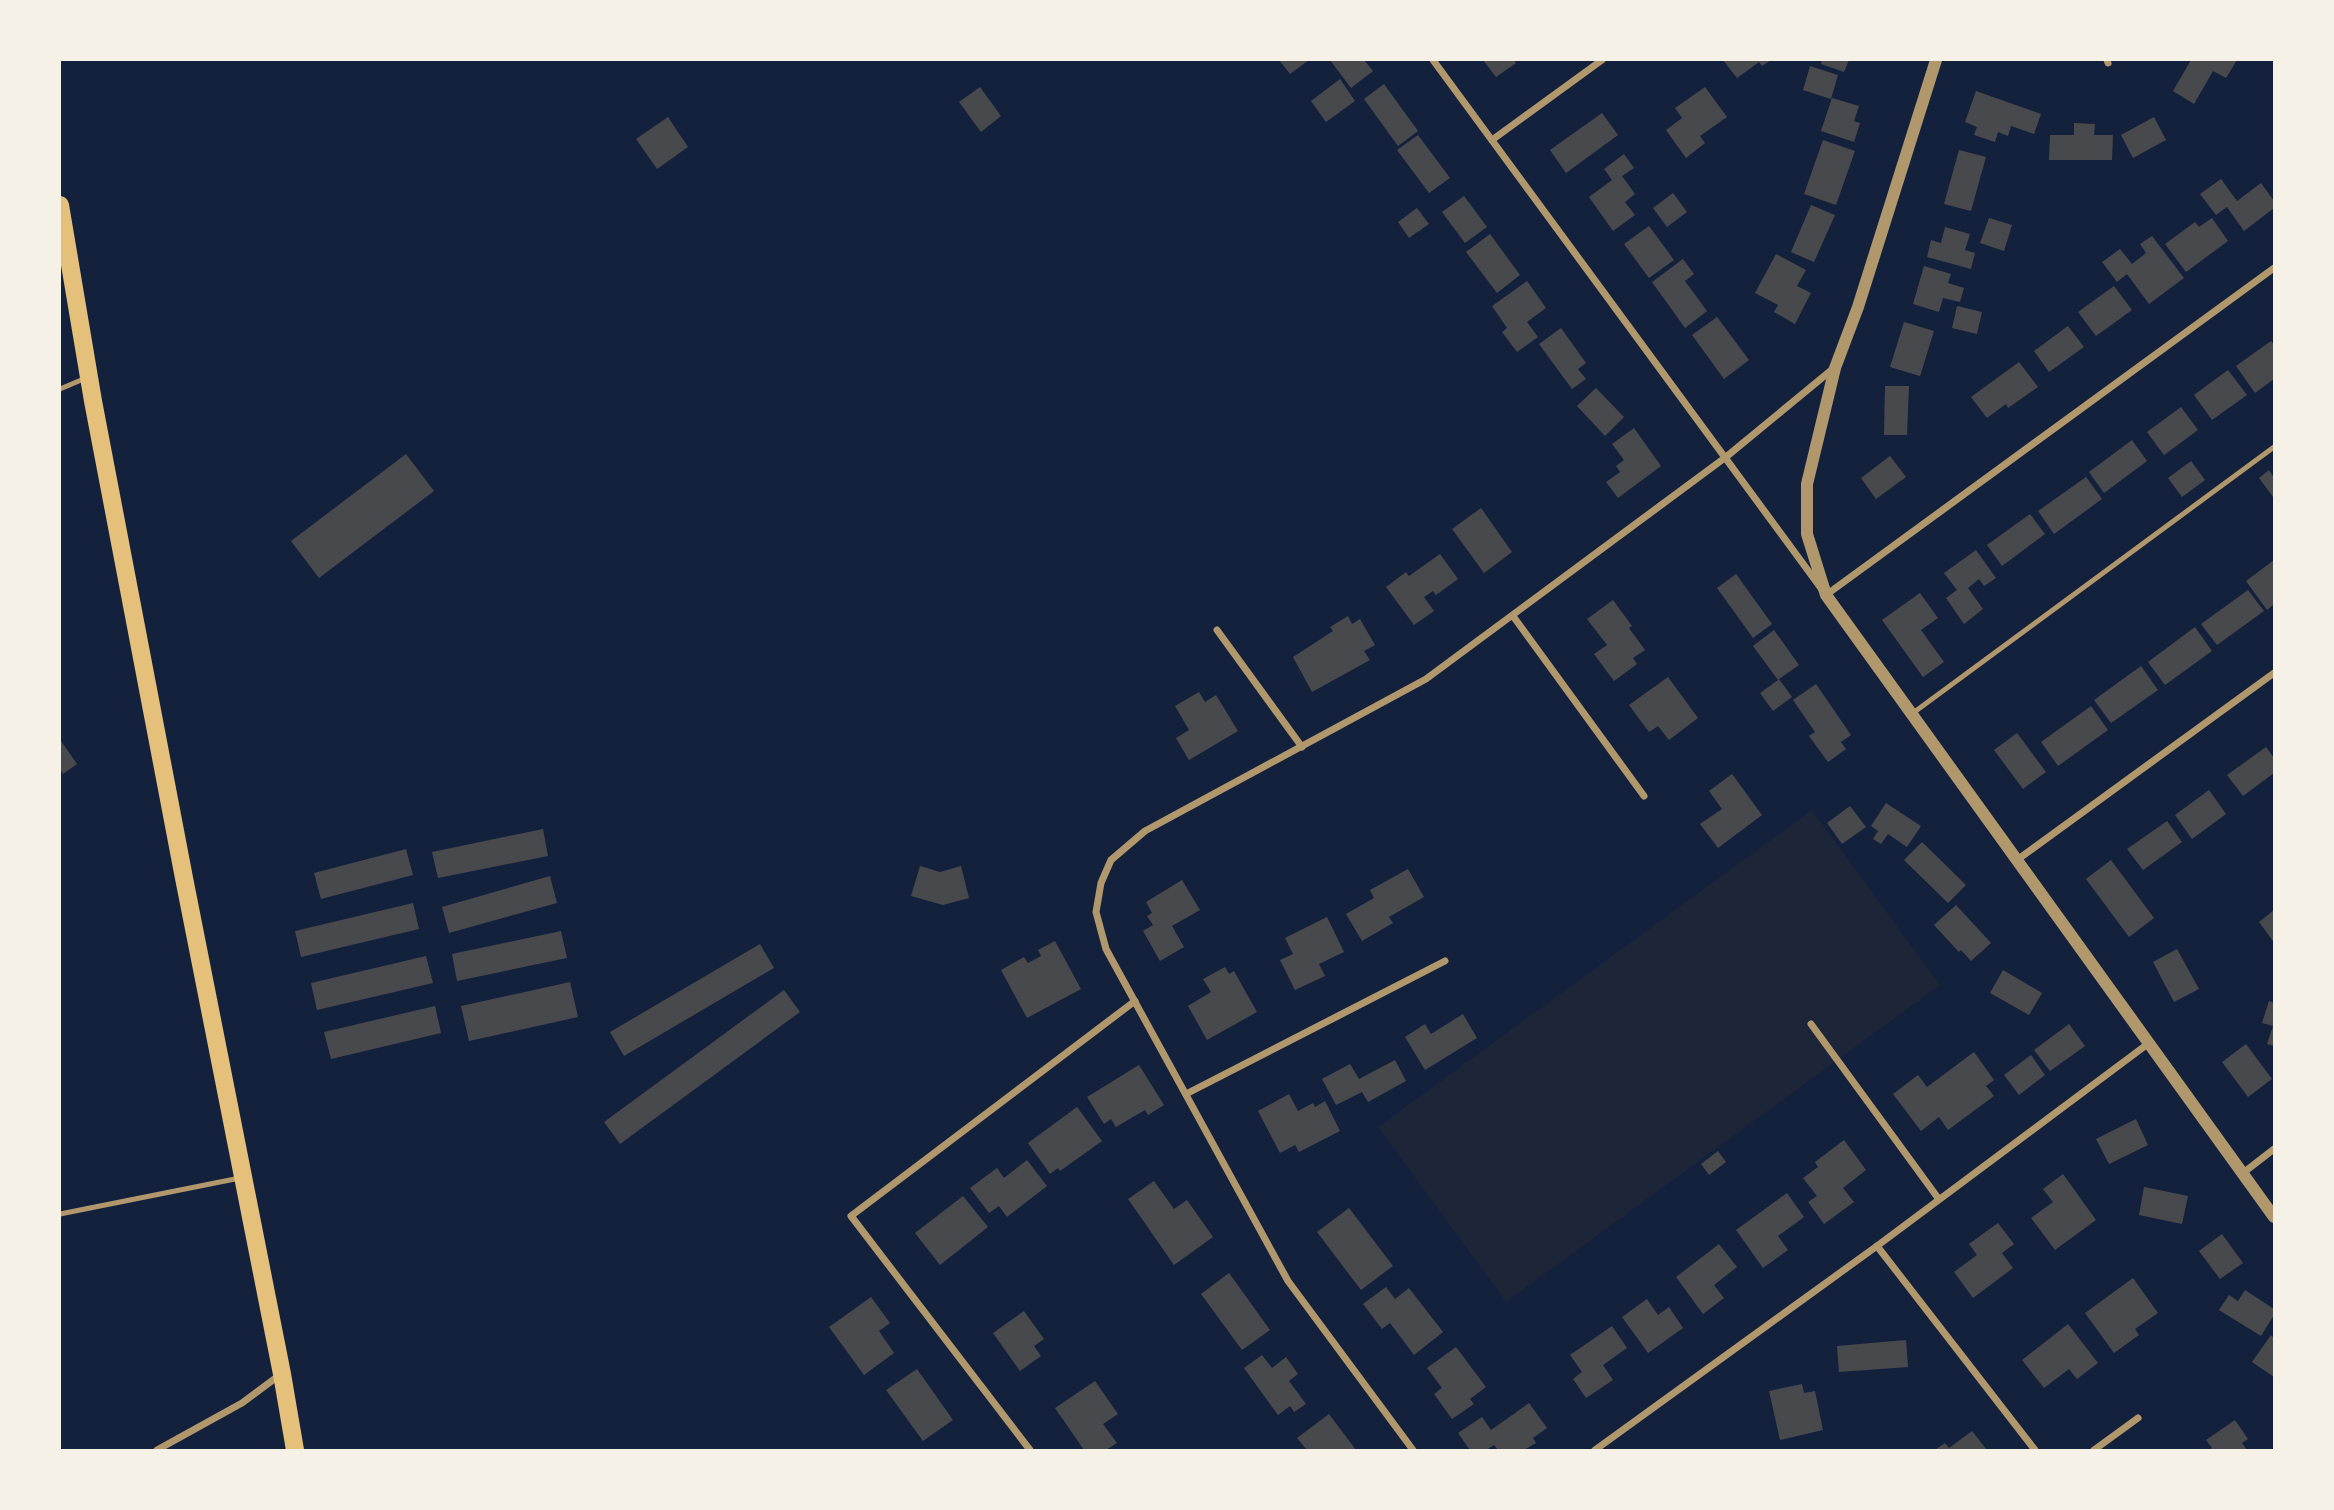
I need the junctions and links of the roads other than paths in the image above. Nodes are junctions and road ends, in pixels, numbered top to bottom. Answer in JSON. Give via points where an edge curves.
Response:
{"nodes":[{"id":1,"x":1433,"y":60,"type":"edge"},
{"id":2,"x":1602,"y":60,"type":"edge"},
{"id":3,"x":1936,"y":60,"type":"edge"},
{"id":4,"x":1492,"y":140,"type":"junction"},
{"id":5,"x":60,"y":205,"type":"edge"},
{"id":6,"x":2274,"y":268,"type":"edge"},
{"id":7,"x":1835,"y":368,"type":"junction"},
{"id":8,"x":89,"y":377,"type":"junction"},
{"id":9,"x":60,"y":389,"type":"edge"},
{"id":10,"x":2274,"y":447,"type":"edge"},
{"id":11,"x":1726,"y":457,"type":"junction"},
{"id":12,"x":1826,"y":596,"type":"junction"},
{"id":13,"x":1513,"y":616,"type":"junction"},
{"id":14,"x":1217,"y":630,"type":"dead end"},
{"id":15,"x":2274,"y":673,"type":"edge"},
{"id":16,"x":1911,"y":714,"type":"junction"},
{"id":17,"x":1301,"y":747,"type":"junction"},
{"id":18,"x":1644,"y":796,"type":"dead end"},
{"id":19,"x":2017,"y":860,"type":"junction"},
{"id":20,"x":1445,"y":961,"type":"dead end"},
{"id":21,"x":1135,"y":1001,"type":"junction"},
{"id":22,"x":1811,"y":1024,"type":"dead end"},
{"id":23,"x":2148,"y":1043,"type":"junction"},
{"id":24,"x":1186,"y":1094,"type":"junction"},
{"id":25,"x":2274,"y":1149,"type":"edge"},
{"id":26,"x":2243,"y":1173,"type":"junction"},
{"id":27,"x":243,"y":1177,"type":"junction"},
{"id":28,"x":1938,"y":1198,"type":"junction"},
{"id":29,"x":60,"y":1214,"type":"edge"},
{"id":30,"x":2274,"y":1217,"type":"edge"},
{"id":31,"x":1877,"y":1246,"type":"junction"},
{"id":32,"x":282,"y":1374,"type":"junction"},
{"id":33,"x":2138,"y":1418,"type":"dead end"},
{"id":34,"x":157,"y":1451,"type":"edge"},
{"id":35,"x":295,"y":1451,"type":"edge"},
{"id":36,"x":1030,"y":1451,"type":"edge"},
{"id":37,"x":1413,"y":1451,"type":"edge"},
{"id":38,"x":1595,"y":1451,"type":"edge"},
{"id":39,"x":2035,"y":1451,"type":"edge"},
{"id":40,"x":2094,"y":1451,"type":"edge"}],
"edges":[{"from":1,"to":4,"type":"street"},
{"from":2,"to":4,"type":"street"},
{"from":3,"to":7,"type":"street"},
{"from":4,"to":11,"type":"street"},
{"from":5,"to":8,"type":"highway"},
{"from":6,"to":12,"type":"street"},
{"from":7,"to":11,"type":"street"},
{"from":7,"to":12,"type":"street","via":[[1807,484],[1807,534]]},
{"from":8,"to":9,"type":"lane"},
{"from":8,"to":27,"type":"highway"},
{"from":10,"to":16,"type":"lane"},
{"from":11,"to":12,"type":"street"},
{"from":11,"to":13,"type":"street"},
{"from":12,"to":16,"type":"street"},
{"from":13,"to":17,"type":"street","via":[[1426,680]]},
{"from":13,"to":18,"type":"street"},
{"from":14,"to":17,"type":"street"},
{"from":15,"to":19,"type":"street"},
{"from":16,"to":19,"type":"street"},
{"from":17,"to":21,"type":"street","via":[[1145,831],[1111,860],[1096,912],[1106,949]]},
{"from":19,"to":23,"type":"street"},
{"from":20,"to":24,"type":"street"},
{"from":21,"to":24,"type":"street"},
{"from":21,"to":36,"type":"street","via":[[851,1216]]},
{"from":22,"to":28,"type":"street"},
{"from":23,"to":26,"type":"street"},
{"from":23,"to":28,"type":"street"},
{"from":24,"to":37,"type":"street","via":[[1288,1281]]},
{"from":25,"to":26,"type":"street"},
{"from":26,"to":30,"type":"street"},
{"from":27,"to":29,"type":"lane"},
{"from":27,"to":32,"type":"highway"},
{"from":28,"to":31,"type":"street"},
{"from":31,"to":38,"type":"street"},
{"from":31,"to":39,"type":"street"},
{"from":32,"to":34,"type":"street","via":[[242,1403]]},
{"from":32,"to":35,"type":"highway"},
{"from":33,"to":40,"type":"street"}]}
